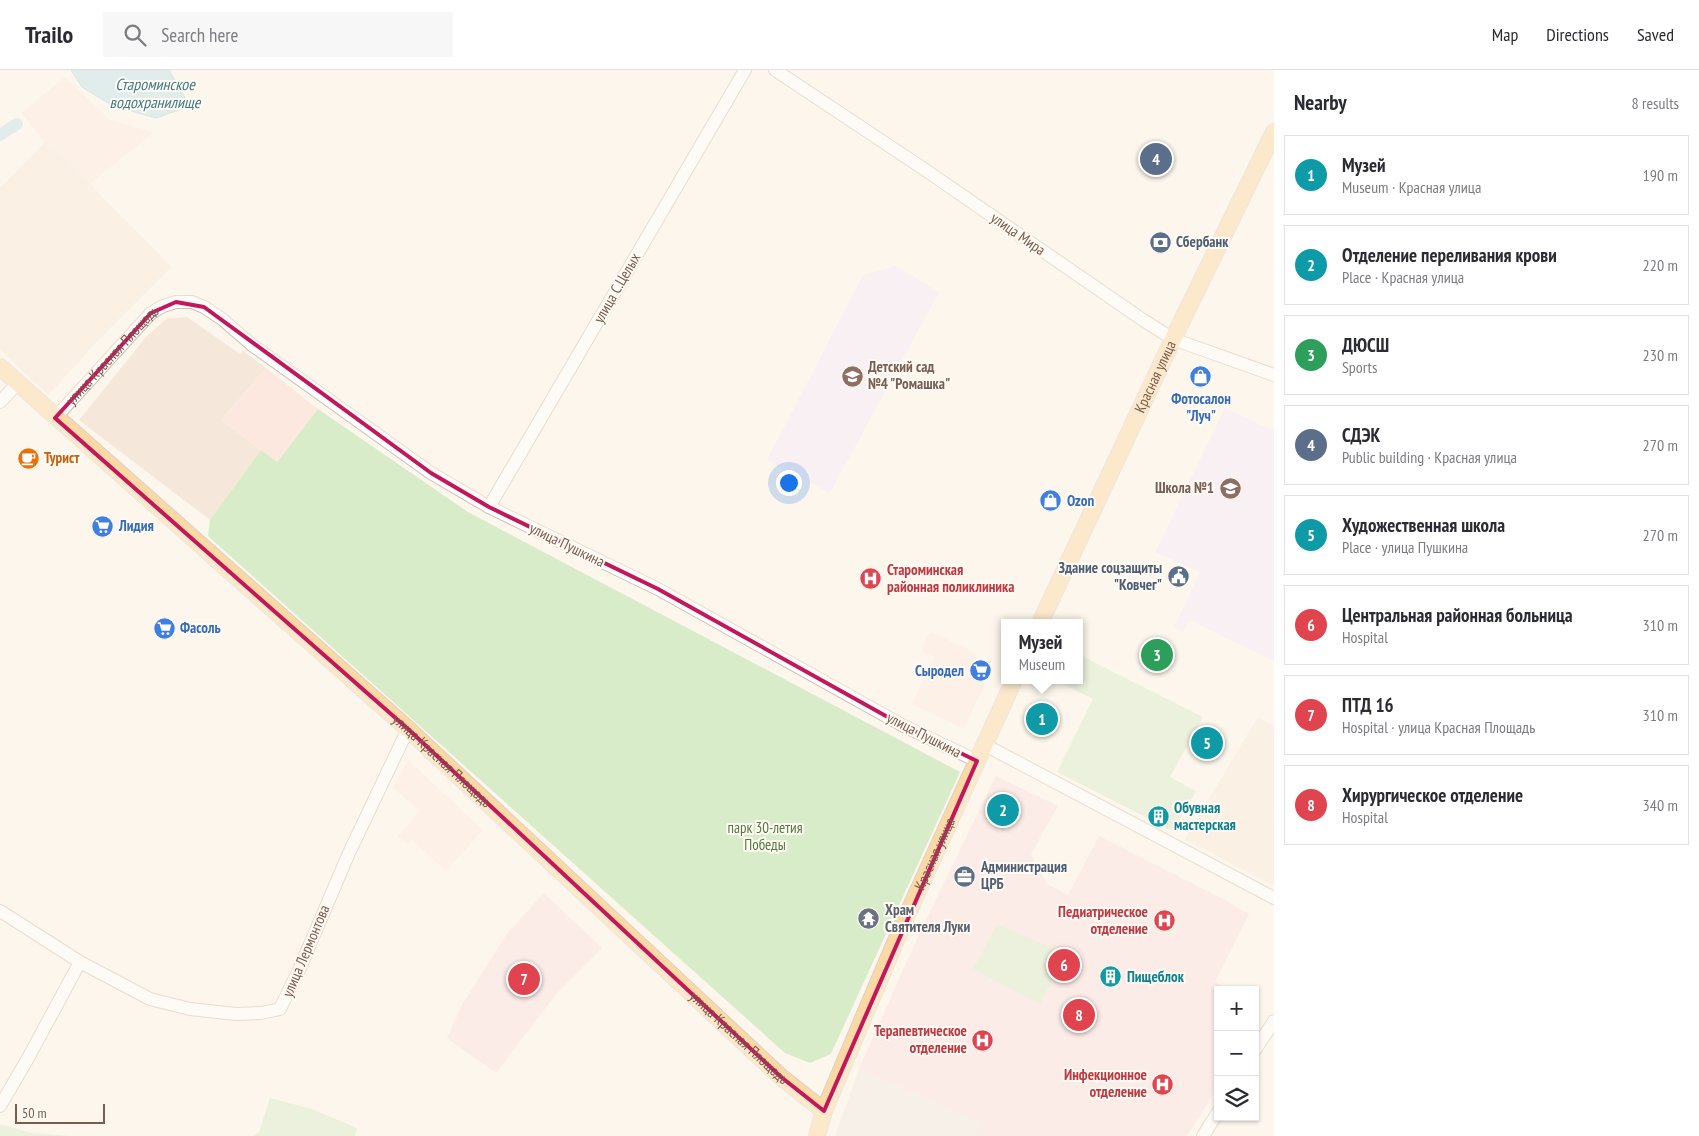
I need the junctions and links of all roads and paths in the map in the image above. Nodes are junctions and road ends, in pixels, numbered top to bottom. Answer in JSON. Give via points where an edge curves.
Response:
{"nodes":[{"id":1,"x":745,"y":70,"type":"edge"},
{"id":2,"x":774,"y":70,"type":"edge"},
{"id":3,"x":1274,"y":132,"type":"edge"},
{"id":4,"x":176,"y":302,"type":"joint"},
{"id":5,"x":1174,"y":339,"type":"junction"},
{"id":6,"x":0,"y":367,"type":"edge"},
{"id":7,"x":1274,"y":375,"type":"edge"},
{"id":8,"x":18,"y":383,"type":"junction"},
{"id":9,"x":0,"y":402,"type":"edge"},
{"id":10,"x":55,"y":418,"type":"junction"},
{"id":11,"x":489,"y":507,"type":"junction"},
{"id":12,"x":1042,"y":619,"type":"edge"},
{"id":13,"x":1012,"y":684,"type":"edge"},
{"id":14,"x":408,"y":730,"type":"junction"},
{"id":15,"x":984,"y":745,"type":"junction"},
{"id":16,"x":976,"y":762,"type":"junction"},
{"id":17,"x":1274,"y":898,"type":"edge"},
{"id":18,"x":0,"y":911,"type":"edge"},
{"id":19,"x":80,"y":962,"type":"junction"},
{"id":20,"x":1274,"y":1021,"type":"edge"},
{"id":21,"x":1259,"y":1044,"type":"edge"},
{"id":22,"x":0,"y":1106,"type":"edge"},
{"id":23,"x":824,"y":1111,"type":"junction"},
{"id":24,"x":1214,"y":1118,"type":"edge"},
{"id":25,"x":817,"y":1136,"type":"edge"},
{"id":26,"x":1203,"y":1136,"type":"edge"}],
"edges":[{"from":1,"to":11,"type":"street","name":"улица С.Целых"},
{"from":2,"to":5,"type":"street","name":"улица Мира"},
{"from":3,"to":5,"type":"main road","name":"Красная улица"},
{"from":4,"to":10,"type":"street","name":"улица Красная Площадь","via":[[163,306],[141,323]]},
{"from":4,"to":11,"type":"street","name":"улица Пушкина","via":[[192,302],[204,307],[431,473]]},
{"from":5,"to":7,"type":"street","name":"улица Мира"},
{"from":5,"to":12,"type":"main road","name":"Красная улица"},
{"from":6,"to":8,"type":"main road","name":"улица Красная Площадь"},
{"from":8,"to":9,"type":"street"},
{"from":8,"to":10,"type":"main road","name":"улица Красная Площадь"},
{"from":10,"to":14,"type":"main road","name":"улица Красная Площадь"},
{"from":11,"to":16,"type":"street","name":"улица Пушкина","via":[[658,589],[902,725]]},
{"from":13,"to":15,"type":"main road","name":"Красная улица"},
{"from":14,"to":19,"type":"street","name":"улица Лермонтова","via":[[349,852],[280,1009],[236,1014],[190,1009],[150,999]]},
{"from":14,"to":23,"type":"main road","name":"улица Красная Площадь","via":[[781,1077]]},
{"from":15,"to":16,"type":"main road","name":"Красная улица"},
{"from":15,"to":17,"type":"street","name":"улица Пушкина"},
{"from":16,"to":23,"type":"main road","name":"Красная улица"},
{"from":18,"to":19,"type":"street","name":"улица Лермонтова"},
{"from":19,"to":22,"type":"street"},
{"from":20,"to":21,"type":"street"},
{"from":23,"to":25,"type":"main road","name":"Красная улица"},
{"from":24,"to":26,"type":"street"}]}
